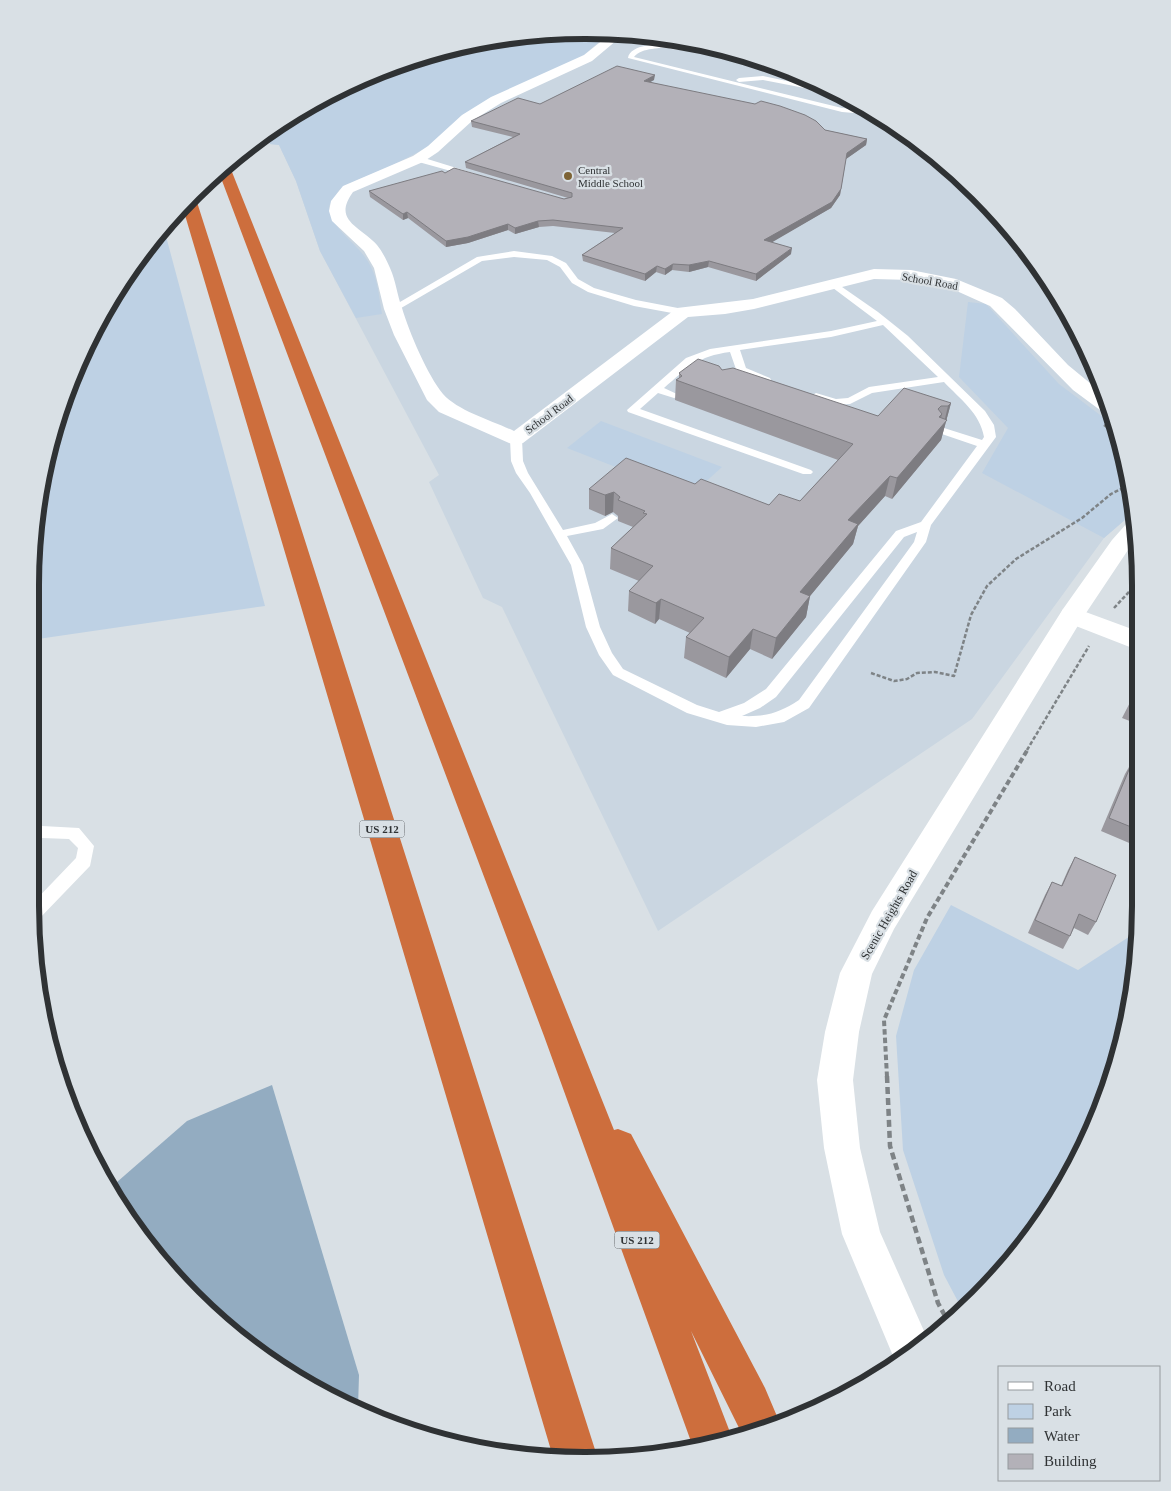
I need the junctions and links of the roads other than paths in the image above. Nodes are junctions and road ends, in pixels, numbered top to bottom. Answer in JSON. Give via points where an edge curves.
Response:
{"nodes":[{"id":1,"x":607,"y":40,"type":"edge"},
{"id":2,"x":662,"y":44,"type":"edge"},
{"id":3,"x":726,"y":82,"type":"junction"},
{"id":4,"x":814,"y":89,"type":"edge"},
{"id":5,"x":856,"y":110,"type":"edge"},
{"id":6,"x":418,"y":159,"type":"junction"},
{"id":7,"x":226,"y":173,"type":"edge"},
{"id":8,"x":481,"y":176,"type":"edge"},
{"id":9,"x":191,"y":208,"type":"edge"},
{"id":10,"x":832,"y":282,"type":"junction"},
{"id":11,"x":393,"y":309,"type":"junction"},
{"id":12,"x":683,"y":312,"type":"junction"},
{"id":13,"x":885,"y":322,"type":"junction"},
{"id":14,"x":734,"y":349,"type":"junction"},
{"id":15,"x":945,"y":379,"type":"junction"},
{"id":16,"x":773,"y":382,"type":"edge"},
{"id":17,"x":655,"y":389,"type":"junction"},
{"id":18,"x":809,"y":394,"type":"edge"},
{"id":19,"x":674,"y":395,"type":"dead end"},
{"id":20,"x":1099,"y":400,"type":"edge"},
{"id":21,"x":940,"y":430,"type":"edge"},
{"id":22,"x":516,"y":439,"type":"junction"},
{"id":23,"x":985,"y":445,"type":"junction"},
{"id":24,"x":808,"y":472,"type":"dead end"},
{"id":25,"x":612,"y":518,"type":"dead end"},
{"id":26,"x":925,"y":525,"type":"junction"},
{"id":27,"x":560,"y":534,"type":"junction"},
{"id":28,"x":1130,"y":534,"type":"edge"},
{"id":29,"x":1072,"y":615,"type":"junction"},
{"id":30,"x":1132,"y":639,"type":"edge"},
{"id":31,"x":717,"y":716,"type":"junction"},
{"id":32,"x":39,"y":833,"type":"edge"},
{"id":33,"x":39,"y":908,"type":"edge"},
{"id":34,"x":561,"y":1036,"type":"junction"},
{"id":35,"x":909,"y":1345,"type":"edge"},
{"id":36,"x":759,"y":1424,"type":"edge"},
{"id":37,"x":711,"y":1438,"type":"edge"},
{"id":38,"x":573,"y":1452,"type":"edge"}],
"edges":[{"from":1,"to":6,"type":"street","name":"School Road","via":[[588,58],[496,100],[467,118]]},
{"from":2,"to":3,"type":"lane","via":[[636,51],[631,58]]},
{"from":3,"to":4,"type":"lane","via":[[763,78]]},
{"from":3,"to":5,"type":"lane","via":[[842,110]]},
{"from":6,"to":8,"type":"lane"},
{"from":6,"to":11,"type":"street","name":"School Road","via":[[348,189],[339,201],[337,211],[340,220],[371,248],[382,268]]},
{"from":7,"to":34,"type":"highway","number":"US 212"},
{"from":9,"to":38,"type":"highway","number":"US 212"},
{"from":10,"to":12,"type":"street","name":"School Road","via":[[754,304]]},
{"from":10,"to":13,"type":"lane"},
{"from":10,"to":20,"type":"street","name":"School Road","via":[[874,274],[910,275],[956,284],[979,293],[1009,313],[1067,374]]},
{"from":11,"to":12,"type":"lane","via":[[480,259],[514,254],[550,258],[563,265],[575,281],[591,290],[634,303]]},
{"from":11,"to":22,"type":"street","name":"School Road","via":[[434,396],[446,408]]},
{"from":12,"to":22,"type":"street","name":"School Road"},
{"from":13,"to":14,"type":"lane"},
{"from":13,"to":15,"type":"lane"},
{"from":14,"to":16,"type":"lane","via":[[738,372]]},
{"from":14,"to":17,"type":"lane","via":[[697,356]]},
{"from":15,"to":18,"type":"lane","via":[[869,390],[850,401],[835,402]]},
{"from":15,"to":23,"type":"lane","via":[[981,413],[990,437]]},
{"from":17,"to":19,"type":"lane"},
{"from":17,"to":24,"type":"lane","via":[[632,410]]},
{"from":21,"to":23,"type":"lane"},
{"from":22,"to":27,"type":"lane","via":[[517,460],[522,473]]},
{"from":23,"to":26,"type":"lane"},
{"from":25,"to":27,"type":"lane","via":[[600,526]]},
{"from":26,"to":31,"type":"lane","via":[[900,534],[771,693],[758,704],[740,712]]},
{"from":26,"to":31,"type":"lane","via":[[920,542],[804,704],[784,717],[756,722]]},
{"from":27,"to":31,"type":"lane","via":[[576,565],[593,627],[618,672],[692,709]]},
{"from":28,"to":29,"type":"street","name":"Scenic Heights Road"},
{"from":29,"to":30,"type":"street"},
{"from":29,"to":35,"type":"street","name":"Scenic Heights Road","via":[[883,920],[856,973],[842,1032],[836,1080],[842,1148],[861,1234]]},
{"from":32,"to":33,"type":"lane","via":[[74,833],[86,846],[84,861]]},
{"from":34,"to":36,"type":"highway"},
{"from":34,"to":37,"type":"highway","number":"US 212"}]}
